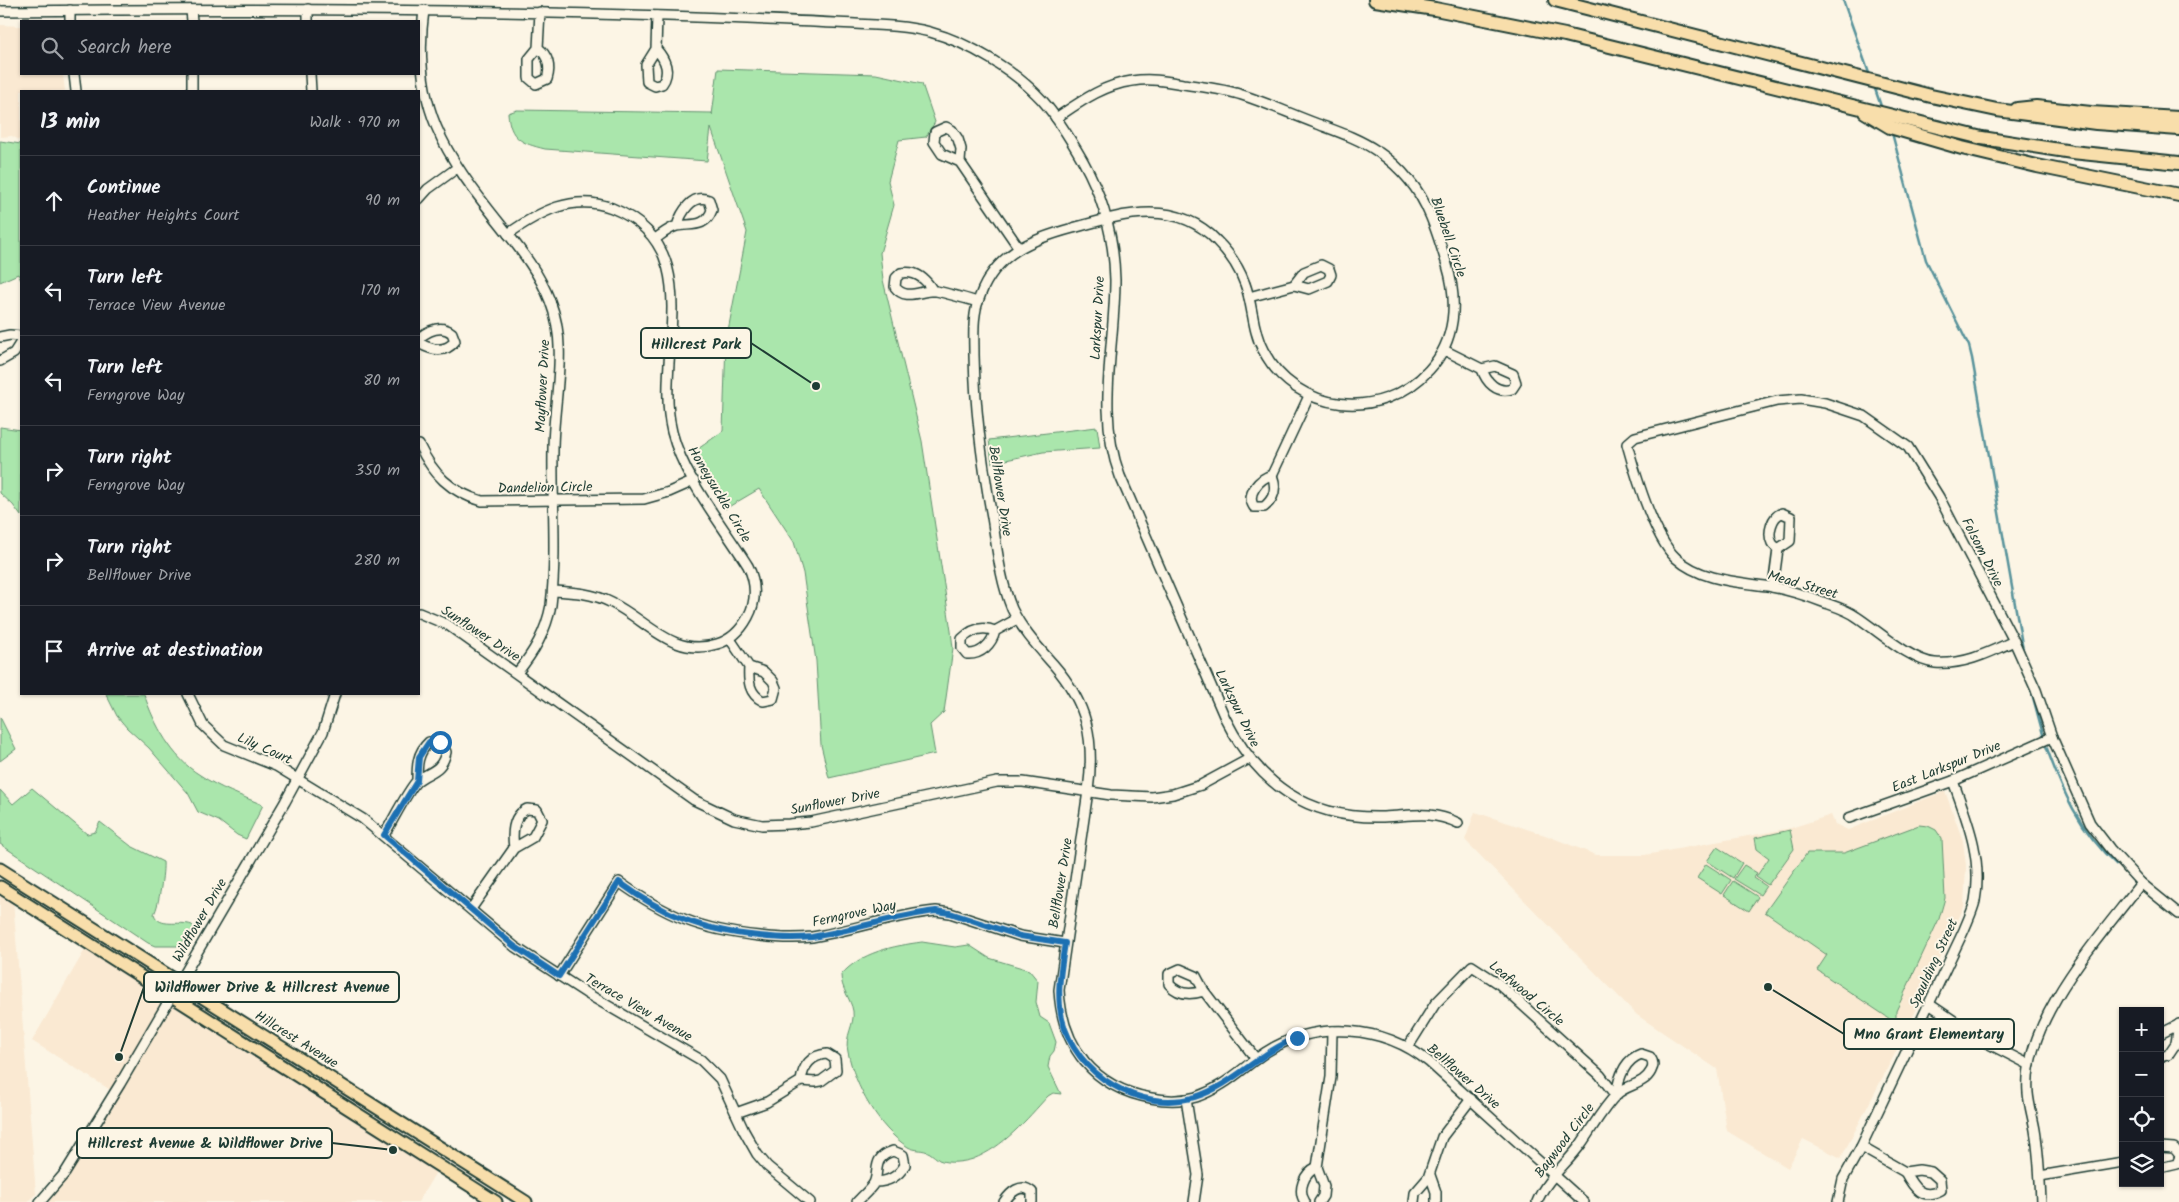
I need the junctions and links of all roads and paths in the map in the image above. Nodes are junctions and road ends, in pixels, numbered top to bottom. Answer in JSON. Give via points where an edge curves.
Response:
{"nodes":[{"id":1,"x":1375,"y":0,"type":"edge"},
{"id":2,"x":1555,"y":0,"type":"edge"},
{"id":3,"x":308,"y":9,"type":"junction"},
{"id":4,"x":70,"y":10,"type":"junction"},
{"id":5,"x":192,"y":10,"type":"junction"},
{"id":6,"x":424,"y":10,"type":"junction"},
{"id":7,"x":0,"y":11,"type":"edge"},
{"id":8,"x":540,"y":12,"type":"junction"},
{"id":9,"x":657,"y":16,"type":"junction"},
{"id":10,"x":70,"y":20,"type":"edge"},
{"id":11,"x":192,"y":20,"type":"edge"},
{"id":12,"x":308,"y":20,"type":"edge"},
{"id":13,"x":538,"y":48,"type":"dead end"},
{"id":14,"x":656,"y":49,"type":"dead end"},
{"id":15,"x":74,"y":75,"type":"edge"},
{"id":16,"x":192,"y":75,"type":"edge"},
{"id":17,"x":310,"y":75,"type":"edge"},
{"id":18,"x":76,"y":90,"type":"edge"},
{"id":19,"x":192,"y":90,"type":"edge"},
{"id":20,"x":313,"y":90,"type":"edge"},
{"id":21,"x":1854,"y":106,"type":"junction"},
{"id":22,"x":1997,"y":110,"type":"junction"},
{"id":23,"x":1056,"y":118,"type":"junction"},
{"id":24,"x":2179,"y":118,"type":"edge"},
{"id":25,"x":2179,"y":129,"type":"edge"},
{"id":26,"x":960,"y":162,"type":"dead end"},
{"id":27,"x":2179,"y":163,"type":"edge"},
{"id":28,"x":457,"y":168,"type":"junction"},
{"id":29,"x":2179,"y":194,"type":"edge"},
{"id":30,"x":420,"y":198,"type":"edge"},
{"id":31,"x":1106,"y":219,"type":"junction"},
{"id":32,"x":676,"y":226,"type":"dead end"},
{"id":33,"x":508,"y":234,"type":"junction"},
{"id":34,"x":655,"y":239,"type":"junction"},
{"id":35,"x":1019,"y":248,"type":"junction"},
{"id":36,"x":1294,"y":286,"type":"dead end"},
{"id":37,"x":933,"y":291,"type":"dead end"},
{"id":38,"x":1249,"y":297,"type":"junction"},
{"id":39,"x":978,"y":302,"type":"junction"},
{"id":40,"x":20,"y":336,"type":"edge"},
{"id":41,"x":420,"y":337,"type":"edge"},
{"id":42,"x":0,"y":338,"type":"edge"},
{"id":43,"x":20,"y":344,"type":"edge"},
{"id":44,"x":420,"y":344,"type":"edge"},
{"id":45,"x":1444,"y":350,"type":"junction"},
{"id":46,"x":0,"y":360,"type":"edge"},
{"id":47,"x":1482,"y":369,"type":"dead end"},
{"id":48,"x":1309,"y":396,"type":"junction"},
{"id":49,"x":1635,"y":437,"type":"joint"},
{"id":50,"x":420,"y":447,"type":"edge"},
{"id":51,"x":1272,"y":475,"type":"dead end"},
{"id":52,"x":694,"y":481,"type":"junction"},
{"id":53,"x":552,"y":500,"type":"junction"},
{"id":54,"x":1778,"y":549,"type":"dead end"},
{"id":55,"x":1773,"y":587,"type":"junction"},
{"id":56,"x":552,"y":591,"type":"junction"},
{"id":57,"x":420,"y":613,"type":"edge"},
{"id":58,"x":1017,"y":619,"type":"junction"},
{"id":59,"x":995,"y":631,"type":"dead end"},
{"id":60,"x":730,"y":639,"type":"junction"},
{"id":61,"x":2014,"y":641,"type":"junction"},
{"id":62,"x":749,"y":667,"type":"dead end"},
{"id":63,"x":518,"y":673,"type":"junction"},
{"id":64,"x":188,"y":695,"type":"edge"},
{"id":65,"x":334,"y":695,"type":"edge"},
{"id":66,"x":2052,"y":737,"type":"junction"},
{"id":67,"x":1249,"y":759,"type":"junction"},
{"id":68,"x":298,"y":779,"type":"junction"},
{"id":69,"x":417,"y":781,"type":"dead end"},
{"id":70,"x":1953,"y":781,"type":"junction"},
{"id":71,"x":1088,"y":791,"type":"junction"},
{"id":72,"x":1849,"y":818,"type":"dead end"},
{"id":73,"x":1458,"y":823,"type":"dead end"},
{"id":74,"x":384,"y":835,"type":"junction"},
{"id":75,"x":514,"y":848,"type":"dead end"},
{"id":76,"x":0,"y":869,"type":"edge"},
{"id":77,"x":2141,"y":883,"type":"junction"},
{"id":78,"x":0,"y":887,"type":"edge"},
{"id":79,"x":471,"y":909,"type":"junction"},
{"id":80,"x":2179,"y":914,"type":"edge"},
{"id":81,"x":1065,"y":943,"type":"junction"},
{"id":82,"x":559,"y":976,"type":"junction"},
{"id":83,"x":179,"y":982,"type":"junction"},
{"id":84,"x":1204,"y":991,"type":"dead end"},
{"id":85,"x":171,"y":997,"type":"junction"},
{"id":86,"x":1929,"y":1004,"type":"junction"},
{"id":87,"x":2179,"y":1024,"type":"edge"},
{"id":88,"x":1332,"y":1031,"type":"junction"},
{"id":89,"x":2164,"y":1032,"type":"edge"},
{"id":90,"x":1408,"y":1047,"type":"junction"},
{"id":91,"x":2164,"y":1056,"type":"edge"},
{"id":92,"x":1256,"y":1059,"type":"junction"},
{"id":93,"x":2030,"y":1065,"type":"junction"},
{"id":94,"x":801,"y":1081,"type":"dead end"},
{"id":95,"x":1616,"y":1096,"type":"junction"},
{"id":96,"x":1186,"y":1099,"type":"junction"},
{"id":97,"x":1471,"y":1099,"type":"junction"},
{"id":98,"x":736,"y":1113,"type":"junction"},
{"id":99,"x":1861,"y":1147,"type":"junction"},
{"id":100,"x":2164,"y":1147,"type":"edge"},
{"id":101,"x":2179,"y":1154,"type":"edge"},
{"id":102,"x":2179,"y":1159,"type":"edge"},
{"id":103,"x":431,"y":1162,"type":"junction"},
{"id":104,"x":2119,"y":1163,"type":"edge"},
{"id":105,"x":1317,"y":1167,"type":"junction"},
{"id":106,"x":2164,"y":1167,"type":"edge"},
{"id":107,"x":1905,"y":1172,"type":"dead end"},
{"id":108,"x":1430,"y":1175,"type":"junction"},
{"id":109,"x":1554,"y":1176,"type":"junction"},
{"id":110,"x":2040,"y":1176,"type":"junction"},
{"id":111,"x":491,"y":1179,"type":"junction"},
{"id":112,"x":875,"y":1182,"type":"dead end"},
{"id":113,"x":40,"y":1202,"type":"edge"},
{"id":114,"x":496,"y":1202,"type":"edge"},
{"id":115,"x":526,"y":1202,"type":"edge"},
{"id":116,"x":810,"y":1202,"type":"edge"},
{"id":117,"x":857,"y":1202,"type":"edge"},
{"id":118,"x":1004,"y":1202,"type":"edge"},
{"id":119,"x":1032,"y":1202,"type":"edge"},
{"id":120,"x":1194,"y":1202,"type":"edge"},
{"id":121,"x":1304,"y":1202,"type":"edge"},
{"id":122,"x":1319,"y":1202,"type":"edge"},
{"id":123,"x":1414,"y":1202,"type":"edge"},
{"id":124,"x":1436,"y":1202,"type":"edge"},
{"id":125,"x":1536,"y":1202,"type":"edge"},
{"id":126,"x":1584,"y":1202,"type":"edge"},
{"id":127,"x":1838,"y":1202,"type":"edge"},
{"id":128,"x":2041,"y":1202,"type":"edge"}],
"edges":[{"from":1,"to":21,"type":"highway","via":[[1536,29]]},
{"from":2,"to":22,"type":"highway"},
{"from":3,"to":5,"type":"street","name":"Larkspur Drive"},
{"from":3,"to":6,"type":"street","name":"Larkspur Drive"},
{"from":3,"to":12,"type":"street"},
{"from":4,"to":5,"type":"street","name":"Larkspur Drive"},
{"from":4,"to":7,"type":"street","name":"Larkspur Drive"},
{"from":4,"to":10,"type":"street"},
{"from":5,"to":11,"type":"street"},
{"from":6,"to":8,"type":"street","name":"Larkspur Drive"},
{"from":6,"to":28,"type":"street","name":"Mayflower Drive","via":[[421,53],[426,96],[439,137]]},
{"from":8,"to":9,"type":"street","name":"Larkspur Drive"},
{"from":8,"to":13,"type":"street"},
{"from":9,"to":14,"type":"street"},
{"from":9,"to":23,"type":"street","name":"Larkspur Drive","via":[[879,26],[928,32],[995,63],[1037,96]]},
{"from":15,"to":18,"type":"street"},
{"from":16,"to":19,"type":"street"},
{"from":17,"to":20,"type":"street"},
{"from":21,"to":27,"type":"highway","via":[[1982,138],[2072,152]]},
{"from":21,"to":29,"type":"highway","via":[[1890,128],[1962,148]]},
{"from":22,"to":24,"type":"highway","via":[[2036,107]]},
{"from":22,"to":25,"type":"highway","via":[[2096,124]]},
{"from":23,"to":31,"type":"street","name":"Larkspur Drive","via":[[1091,177]]},
{"from":23,"to":45,"type":"street","name":"Bluebell Circle","via":[[1085,98],[1112,86],[1156,80],[1241,94],[1376,150],[1420,193],[1443,252],[1454,301]]},
{"from":26,"to":35,"type":"street"},
{"from":28,"to":30,"type":"street"},
{"from":28,"to":33,"type":"street","name":"Mayflower Drive"},
{"from":31,"to":35,"type":"street","name":"Bellflower Drive","via":[[1040,237]]},
{"from":31,"to":38,"type":"street","name":"Bluebell Circle","via":[[1157,213],[1194,223],[1231,256]]},
{"from":31,"to":67,"type":"street","name":"Larkspur Drive","via":[[1115,282],[1107,387],[1107,418],[1113,456],[1225,718]]},
{"from":32,"to":34,"type":"street"},
{"from":33,"to":34,"type":"street","name":"Honeysuckle Circle","via":[[549,209],[584,202],[620,211]]},
{"from":33,"to":53,"type":"street","name":"Mayflower Drive","via":[[545,289],[559,336]]},
{"from":34,"to":52,"type":"street","name":"Honeysuckle Circle","via":[[666,261],[672,290],[671,430],[680,458]]},
{"from":35,"to":39,"type":"street","name":"Bellflower Drive","via":[[992,274]]},
{"from":36,"to":38,"type":"street"},
{"from":37,"to":39,"type":"street"},
{"from":38,"to":48,"type":"street","name":"Bluebell Circle","via":[[1261,348],[1281,375]]},
{"from":39,"to":58,"type":"street","name":"Bellflower Drive","via":[[974,336],[978,431],[1002,576]]},
{"from":40,"to":42,"type":"street"},
{"from":41,"to":44,"type":"street","via":[[430,330],[446,329],[452,333],[454,341],[440,350]]},
{"from":43,"to":46,"type":"street","via":[[14,353]]},
{"from":45,"to":47,"type":"street"},
{"from":45,"to":48,"type":"street","name":"Bluebell Circle","via":[[1417,382],[1385,399],[1343,404]]},
{"from":48,"to":51,"type":"street"},
{"from":49,"to":55,"type":"street","name":"Mead Street","via":[[1627,444],[1637,480],[1661,538],[1676,558],[1699,572],[1745,585]]},
{"from":49,"to":61,"type":"street","name":"Folsom Drive","via":[[1777,401],[1825,403],[1864,416],[1908,447],[1939,497]]},
{"from":50,"to":53,"type":"street","name":"Dandelion Circle","via":[[440,479],[463,495],[482,501]]},
{"from":52,"to":53,"type":"street","name":"Dandelion Circle","via":[[650,498]]},
{"from":52,"to":60,"type":"street","name":"Honeysuckle Circle","via":[[753,578],[754,599],[750,613]]},
{"from":53,"to":56,"type":"street","name":"Mayflower Drive"},
{"from":54,"to":55,"type":"street"},
{"from":55,"to":61,"type":"street","name":"Mead Street","via":[[1856,615],[1903,650],[1933,663],[1972,660]]},
{"from":56,"to":60,"type":"street","via":[[584,593],[605,600],[686,647],[713,646]]},
{"from":56,"to":63,"type":"street","name":"Mayflower Drive","via":[[544,633]]},
{"from":57,"to":63,"type":"street","name":"Sunflower Drive","via":[[448,625]]},
{"from":58,"to":59,"type":"street"},
{"from":58,"to":71,"type":"street","name":"Bellflower Drive","via":[[1066,679],[1083,710],[1090,738]]},
{"from":60,"to":62,"type":"street"},
{"from":61,"to":66,"type":"street","name":"Folsom Drive"},
{"from":63,"to":71,"type":"street","name":"Sunflower Drive","via":[[694,800],[726,817],[751,823],[811,822],[998,782]]},
{"from":64,"to":68,"type":"street","name":"Lily Court","via":[[203,725],[220,742]]},
{"from":65,"to":68,"type":"street","name":"Wildflower Drive","via":[[323,732]]},
{"from":66,"to":70,"type":"street","name":"East Larkspur Drive"},
{"from":66,"to":77,"type":"street","name":"Folsom Drive","via":[[2090,823]]},
{"from":67,"to":71,"type":"street","name":"Sunflower Drive","via":[[1202,784],[1162,796],[1133,798]]},
{"from":67,"to":73,"type":"street","name":"Larkspur Drive","via":[[1266,778],[1283,790],[1324,809],[1363,817],[1432,814]]},
{"from":68,"to":74,"type":"street","name":"Terrace View Avenue"},
{"from":68,"to":83,"type":"street","name":"Wildflower Drive"},
{"from":69,"to":74,"type":"street"},
{"from":70,"to":72,"type":"street","name":"East Larkspur Drive"},
{"from":70,"to":86,"type":"street","name":"Spaulding Street","via":[[1971,832],[1978,869],[1975,902]]},
{"from":71,"to":81,"type":"street","name":"Bellflower Drive"},
{"from":74,"to":79,"type":"street","name":"Terrace View Avenue"},
{"from":75,"to":79,"type":"street"},
{"from":76,"to":83,"type":"main road","name":"Hillcrest Avenue"},
{"from":77,"to":80,"type":"street","name":"Folsom Drive"},
{"from":77,"to":93,"type":"street","via":[[2064,985],[2042,1024]]},
{"from":78,"to":85,"type":"main road"},
{"from":79,"to":82,"type":"street","name":"Terrace View Avenue","via":[[514,946]]},
{"from":81,"to":82,"type":"street","name":"Ferngrove Way","via":[[1015,935],[936,911],[810,937],[745,934],[678,918],[619,882]]},
{"from":81,"to":96,"type":"street","name":"Bellflower Drive","via":[[1059,990],[1061,1012],[1067,1033],[1082,1059],[1108,1082],[1127,1092],[1156,1099]]},
{"from":82,"to":98,"type":"street","name":"Terrace View Avenue","via":[[701,1060],[720,1079]]},
{"from":83,"to":85,"type":"street","name":"Wildflower Drive"},
{"from":83,"to":111,"type":"main road","name":"Hillcrest Avenue"},
{"from":84,"to":92,"type":"street"},
{"from":85,"to":103,"type":"main road"},
{"from":85,"to":113,"type":"street","name":"Wildflower Drive","via":[[65,1173]]},
{"from":86,"to":93,"type":"street","via":[[1988,1043]]},
{"from":86,"to":99,"type":"street","name":"Spaulding Street"},
{"from":87,"to":89,"type":"street"},
{"from":87,"to":91,"type":"street","via":[[2176,1043]]},
{"from":88,"to":90,"type":"street","name":"Bellflower Drive","via":[[1373,1034]]},
{"from":88,"to":92,"type":"street","name":"Bellflower Drive","via":[[1288,1041]]},
{"from":88,"to":105,"type":"street","via":[[1331,1077]]},
{"from":90,"to":95,"type":"street","name":"Leafwood Circle","via":[[1435,1004],[1472,966],[1515,998],[1600,1075]]},
{"from":90,"to":97,"type":"street","name":"Bellflower Drive"},
{"from":92,"to":96,"type":"street","name":"Bellflower Drive","via":[[1219,1087]]},
{"from":93,"to":110,"type":"street","via":[[2028,1092]]},
{"from":94,"to":98,"type":"street","via":[[767,1102]]},
{"from":95,"to":95,"type":"street","name":"Baywood Circle","via":[[1619,1078],[1634,1057],[1641,1054],[1650,1057],[1653,1063],[1651,1072],[1640,1084]]},
{"from":95,"to":109,"type":"street","name":"Baywood Circle"},
{"from":96,"to":120,"type":"street","via":[[1198,1174]]},
{"from":97,"to":108,"type":"street","via":[[1442,1137]]},
{"from":97,"to":109,"type":"street","name":"Bellflower Drive"},
{"from":98,"to":116,"type":"street","name":"Terrace View Avenue","via":[[757,1154]]},
{"from":99,"to":107,"type":"street"},
{"from":99,"to":127,"type":"street","name":"Spaulding Street","via":[[1843,1179]]},
{"from":100,"to":101,"type":"street","via":[[2174,1148]]},
{"from":102,"to":106,"type":"street","via":[[2177,1164]]},
{"from":103,"to":111,"type":"main road","via":[[447,1160]]},
{"from":103,"to":114,"type":"main road"},
{"from":104,"to":110,"type":"street"},
{"from":105,"to":121,"type":"street","via":[[1304,1179],[1301,1190]]},
{"from":105,"to":122,"type":"street","via":[[1324,1186]]},
{"from":108,"to":123,"type":"street","via":[[1415,1193]]},
{"from":108,"to":124,"type":"street"},
{"from":109,"to":125,"type":"street","name":"Baywood Circle"},
{"from":109,"to":126,"type":"street","name":"Bellflower Drive"},
{"from":110,"to":128,"type":"street"},
{"from":111,"to":115,"type":"main road","name":"Hillcrest Avenue"},
{"from":112,"to":117,"type":"street"},
{"from":118,"to":119,"type":"street","via":[[1016,1189],[1023,1187],[1032,1192]]}]}
